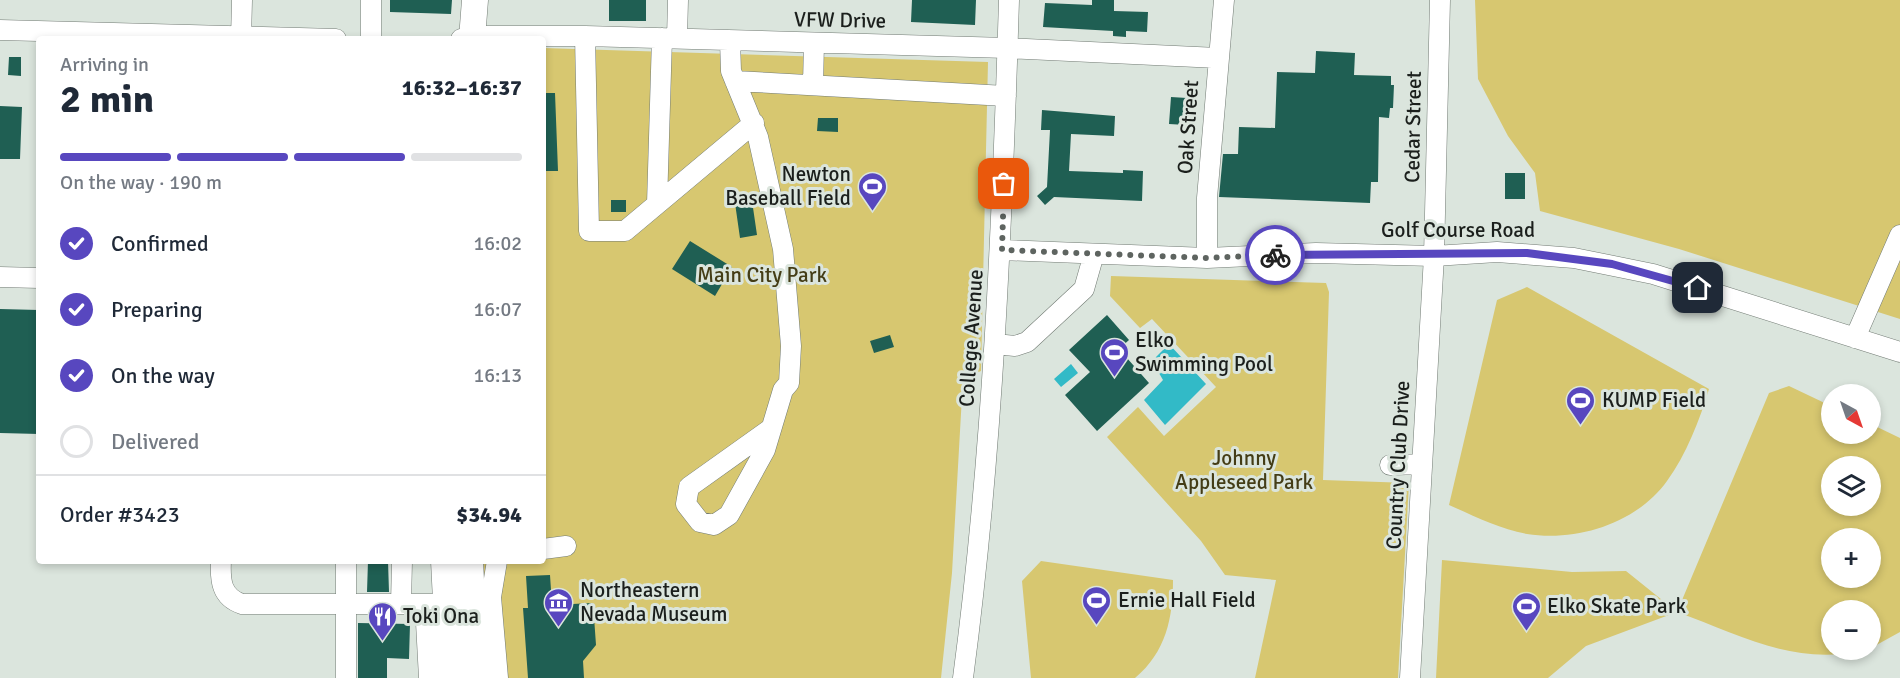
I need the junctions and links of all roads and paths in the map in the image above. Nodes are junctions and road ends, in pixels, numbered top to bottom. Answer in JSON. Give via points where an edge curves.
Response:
{"nodes":[{"id":1,"x":242,"y":0,"type":"edge"},
{"id":2,"x":371,"y":0,"type":"edge"},
{"id":3,"x":475,"y":0,"type":"edge"},
{"id":4,"x":678,"y":0,"type":"edge"},
{"id":5,"x":1009,"y":0,"type":"edge"},
{"id":6,"x":1224,"y":0,"type":"edge"},
{"id":7,"x":1440,"y":0,"type":"edge"},
{"id":8,"x":0,"y":30,"type":"edge"},
{"id":9,"x":171,"y":36,"type":"edge"},
{"id":10,"x":241,"y":36,"type":"edge"},
{"id":11,"x":371,"y":36,"type":"edge"},
{"id":12,"x":471,"y":36,"type":"edge"},
{"id":13,"x":585,"y":36,"type":"junction"},
{"id":14,"x":546,"y":37,"type":"edge"},
{"id":15,"x":670,"y":38,"type":"junction"},
{"id":16,"x":730,"y":41,"type":"junction"},
{"id":17,"x":814,"y":43,"type":"junction"},
{"id":18,"x":1007,"y":48,"type":"junction"},
{"id":19,"x":1218,"y":58,"type":"junction"},
{"id":20,"x":735,"y":81,"type":"junction"},
{"id":21,"x":813,"y":86,"type":"junction"},
{"id":22,"x":1006,"y":96,"type":"junction"},
{"id":23,"x":753,"y":123,"type":"junction"},
{"id":24,"x":657,"y":204,"type":"junction"},
{"id":25,"x":1900,"y":235,"type":"edge"},
{"id":26,"x":1002,"y":250,"type":"junction"},
{"id":27,"x":1094,"y":254,"type":"junction"},
{"id":28,"x":1434,"y":256,"type":"junction"},
{"id":29,"x":1207,"y":258,"type":"junction"},
{"id":30,"x":0,"y":277,"type":"edge"},
{"id":31,"x":36,"y":278,"type":"edge"},
{"id":32,"x":1855,"y":338,"type":"junction"},
{"id":33,"x":995,"y":344,"type":"junction"},
{"id":34,"x":1900,"y":352,"type":"edge"},
{"id":35,"x":769,"y":430,"type":"junction"},
{"id":36,"x":1422,"y":464,"type":"junction"},
{"id":37,"x":1390,"y":465,"type":"dead end"},
{"id":38,"x":566,"y":546,"type":"dead end"},
{"id":39,"x":546,"y":549,"type":"edge"},
{"id":40,"x":221,"y":564,"type":"edge"},
{"id":41,"x":346,"y":564,"type":"edge"},
{"id":42,"x":402,"y":564,"type":"edge"},
{"id":43,"x":447,"y":564,"type":"edge"},
{"id":44,"x":470,"y":564,"type":"edge"},
{"id":45,"x":496,"y":564,"type":"edge"},
{"id":46,"x":346,"y":602,"type":"junction"},
{"id":47,"x":401,"y":604,"type":"junction"},
{"id":48,"x":435,"y":604,"type":"junction"},
{"id":49,"x":471,"y":604,"type":"junction"},
{"id":50,"x":346,"y":678,"type":"edge"},
{"id":51,"x":429,"y":678,"type":"edge"},
{"id":52,"x":450,"y":678,"type":"edge"},
{"id":53,"x":476,"y":678,"type":"edge"},
{"id":54,"x":498,"y":678,"type":"edge"},
{"id":55,"x":963,"y":678,"type":"edge"},
{"id":56,"x":1410,"y":678,"type":"edge"}],
"edges":[{"from":1,"to":10,"type":"street"},
{"from":2,"to":11,"type":"street"},
{"from":3,"to":12,"type":"main road"},
{"from":4,"to":15,"type":"street"},
{"from":5,"to":18,"type":"street","name":"College Avenue"},
{"from":6,"to":19,"type":"street","name":"Oak Street"},
{"from":7,"to":28,"type":"street","name":"Cedar Street"},
{"from":8,"to":9,"type":"street"},
{"from":13,"to":14,"type":"street","name":"VFW Drive"},
{"from":13,"to":15,"type":"street","name":"VFW Drive"},
{"from":13,"to":24,"type":"street","via":[[590,231],[625,231]]},
{"from":15,"to":16,"type":"street","name":"VFW Drive"},
{"from":15,"to":24,"type":"street"},
{"from":16,"to":17,"type":"street","name":"VFW Drive"},
{"from":16,"to":20,"type":"street","via":[[730,68]]},
{"from":17,"to":18,"type":"street","name":"VFW Drive"},
{"from":17,"to":21,"type":"street"},
{"from":18,"to":19,"type":"street","name":"VFW Drive"},
{"from":18,"to":22,"type":"street","name":"College Avenue"},
{"from":19,"to":29,"type":"street","name":"Oak Street","via":[[1207,198]]},
{"from":20,"to":21,"type":"street"},
{"from":20,"to":23,"type":"street"},
{"from":21,"to":22,"type":"street"},
{"from":22,"to":26,"type":"street","name":"College Avenue"},
{"from":23,"to":24,"type":"street"},
{"from":23,"to":35,"type":"street","via":[[778,221],[791,319],[789,383]]},
{"from":25,"to":32,"type":"street"},
{"from":26,"to":27,"type":"street","name":"Golf Course Road"},
{"from":26,"to":33,"type":"street","name":"College Avenue"},
{"from":27,"to":29,"type":"street","name":"Golf Course Road"},
{"from":27,"to":33,"type":"street","via":[[1084,289],[1027,342],[1015,346]]},
{"from":28,"to":29,"type":"street","name":"Golf Course Road","via":[[1316,253]]},
{"from":28,"to":32,"type":"street","name":"Golf Course Road","via":[[1527,253],[1612,264]]},
{"from":28,"to":36,"type":"street","name":"Country Club Drive"},
{"from":30,"to":31,"type":"street"},
{"from":32,"to":34,"type":"street","name":"Golf Course Road"},
{"from":33,"to":55,"type":"street","name":"College Avenue","via":[[978,569]]},
{"from":35,"to":35,"type":"street","via":[[689,487],[686,504],[700,522],[714,525],[729,515],[765,450]]},
{"from":36,"to":37,"type":"street"},
{"from":36,"to":56,"type":"street","name":"Country Club Drive"},
{"from":38,"to":39,"type":"street"},
{"from":40,"to":46,"type":"street","via":[[221,586],[238,603]]},
{"from":41,"to":46,"type":"street"},
{"from":42,"to":47,"type":"street"},
{"from":43,"to":48,"type":"main road"},
{"from":44,"to":49,"type":"main road"},
{"from":45,"to":54,"type":"street","via":[[491,597]]},
{"from":46,"to":47,"type":"street"},
{"from":46,"to":50,"type":"street"},
{"from":47,"to":48,"type":"street"},
{"from":48,"to":49,"type":"street"},
{"from":48,"to":51,"type":"street"},
{"from":48,"to":52,"type":"main road"},
{"from":49,"to":53,"type":"main road"}]}
